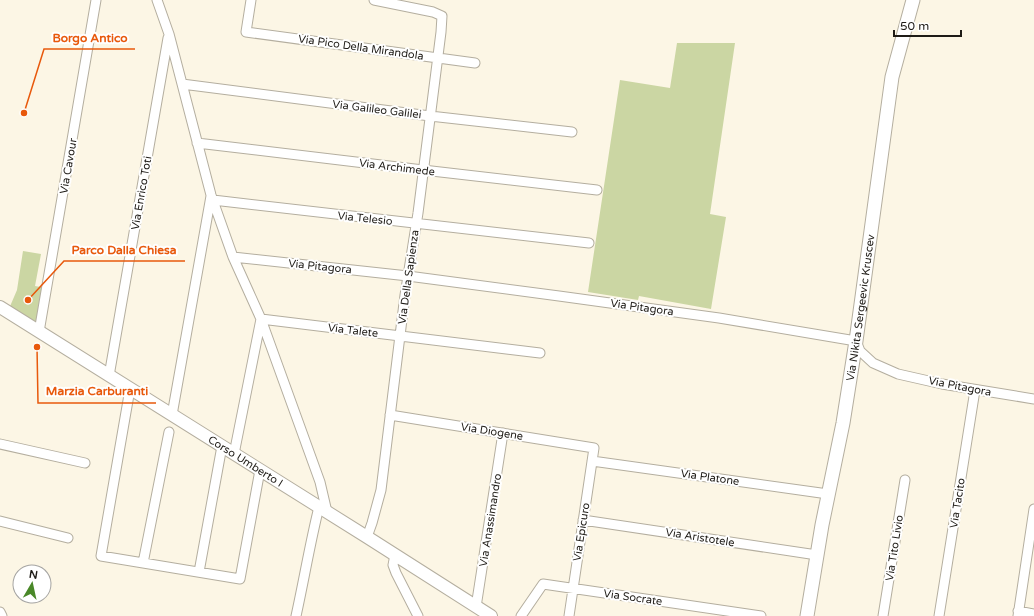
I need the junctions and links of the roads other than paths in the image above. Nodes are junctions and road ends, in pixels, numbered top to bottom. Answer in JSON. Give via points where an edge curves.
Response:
{"nodes":[{"id":1,"x":96,"y":0,"type":"edge"},
{"id":2,"x":157,"y":0,"type":"edge"},
{"id":3,"x":251,"y":0,"type":"edge"},
{"id":4,"x":374,"y":0,"type":"edge"},
{"id":5,"x":913,"y":0,"type":"edge"},
{"id":6,"x":169,"y":34,"type":"junction"},
{"id":7,"x":437,"y":57,"type":"junction"},
{"id":8,"x":475,"y":63,"type":"dead end"},
{"id":9,"x":182,"y":84,"type":"junction"},
{"id":10,"x":430,"y":116,"type":"junction"},
{"id":11,"x":572,"y":132,"type":"dead end"},
{"id":12,"x":197,"y":142,"type":"junction"},
{"id":13,"x":423,"y":170,"type":"junction"},
{"id":14,"x":597,"y":190,"type":"dead end"},
{"id":15,"x":212,"y":197,"type":"junction"},
{"id":16,"x":416,"y":224,"type":"junction"},
{"id":17,"x":590,"y":243,"type":"dead end"},
{"id":18,"x":233,"y":257,"type":"junction"},
{"id":19,"x":408,"y":276,"type":"junction"},
{"id":20,"x":0,"y":307,"type":"edge"},
{"id":21,"x":261,"y":319,"type":"junction"},
{"id":22,"x":39,"y":332,"type":"junction"},
{"id":23,"x":400,"y":335,"type":"junction"},
{"id":24,"x":856,"y":341,"type":"junction"},
{"id":25,"x":540,"y":352,"type":"dead end"},
{"id":26,"x":109,"y":376,"type":"junction"},
{"id":27,"x":130,"y":389,"type":"junction"},
{"id":28,"x":975,"y":390,"type":"junction"},
{"id":29,"x":1034,"y":399,"type":"edge"},
{"id":30,"x":172,"y":415,"type":"junction"},
{"id":31,"x":390,"y":415,"type":"junction"},
{"id":32,"x":169,"y":432,"type":"dead end"},
{"id":33,"x":503,"y":433,"type":"junction"},
{"id":34,"x":0,"y":444,"type":"edge"},
{"id":35,"x":222,"y":446,"type":"junction"},
{"id":36,"x":594,"y":448,"type":"joint"},
{"id":37,"x":234,"y":454,"type":"junction"},
{"id":38,"x":592,"y":461,"type":"junction"},
{"id":39,"x":85,"y":463,"type":"dead end"},
{"id":40,"x":260,"y":470,"type":"junction"},
{"id":41,"x":905,"y":480,"type":"dead end"},
{"id":42,"x":828,"y":494,"type":"junction"},
{"id":43,"x":323,"y":509,"type":"junction"},
{"id":44,"x":1034,"y":509,"type":"edge"},
{"id":45,"x":583,"y":520,"type":"junction"},
{"id":46,"x":0,"y":521,"type":"edge"},
{"id":47,"x":366,"y":536,"type":"junction"},
{"id":48,"x":68,"y":538,"type":"dead end"},
{"id":49,"x":395,"y":555,"type":"junction"},
{"id":50,"x":817,"y":555,"type":"junction"},
{"id":51,"x":143,"y":563,"type":"junction"},
{"id":52,"x":199,"y":572,"type":"junction"},
{"id":53,"x":573,"y":588,"type":"junction"},
{"id":54,"x":476,"y":607,"type":"junction"},
{"id":55,"x":0,"y":612,"type":"edge"},
{"id":56,"x":1018,"y":613,"type":"edge"},
{"id":57,"x":1034,"y":614,"type":"edge"},
{"id":58,"x":2,"y":616,"type":"edge"},
{"id":59,"x":296,"y":616,"type":"edge"},
{"id":60,"x":418,"y":616,"type":"edge"},
{"id":61,"x":492,"y":616,"type":"edge"},
{"id":62,"x":521,"y":616,"type":"edge"},
{"id":63,"x":569,"y":616,"type":"edge"},
{"id":64,"x":761,"y":616,"type":"edge"},
{"id":65,"x":807,"y":616,"type":"edge"},
{"id":66,"x":883,"y":616,"type":"edge"},
{"id":67,"x":939,"y":616,"type":"edge"}],
"edges":[{"from":1,"to":22,"type":"street","name":"Via Cavour"},
{"from":2,"to":6,"type":"street"},
{"from":3,"to":7,"type":"street","name":"Via Pico Della Mirandola","via":[[246,32]]},
{"from":4,"to":7,"type":"street","name":"Via Della Sapienza","via":[[442,16]]},
{"from":5,"to":24,"type":"main road","name":"Via Nikita Sergeevic Kruscev","via":[[890,86]]},
{"from":6,"to":9,"type":"street"},
{"from":6,"to":26,"type":"street","name":"Via Enrico Toti"},
{"from":7,"to":8,"type":"street","name":"Via Pico Della Mirandola"},
{"from":7,"to":10,"type":"street","name":"Via Della Sapienza"},
{"from":9,"to":10,"type":"street","name":"Via Galileo Galilei"},
{"from":9,"to":12,"type":"street"},
{"from":10,"to":11,"type":"street","name":"Via Galileo Galilei"},
{"from":10,"to":13,"type":"street","name":"Via Della Sapienza"},
{"from":12,"to":13,"type":"street","name":"Via Archimede"},
{"from":12,"to":15,"type":"street"},
{"from":13,"to":14,"type":"street","name":"Via Archimede"},
{"from":13,"to":16,"type":"street","name":"Via Della Sapienza"},
{"from":15,"to":16,"type":"street","name":"Via Telesio"},
{"from":15,"to":18,"type":"street"},
{"from":15,"to":30,"type":"street"},
{"from":16,"to":17,"type":"street","name":"Via Telesio"},
{"from":16,"to":19,"type":"street","name":"Via Della Sapienza"},
{"from":18,"to":19,"type":"street","name":"Via Pitagora"},
{"from":18,"to":21,"type":"street"},
{"from":19,"to":23,"type":"street","name":"Via Della Sapienza"},
{"from":19,"to":24,"type":"street","name":"Via Pitagora","via":[[719,318]]},
{"from":20,"to":22,"type":"street","name":"Corso Umberto I"},
{"from":21,"to":23,"type":"street","name":"Via Talete"},
{"from":21,"to":37,"type":"street"},
{"from":21,"to":43,"type":"street","via":[[320,482]]},
{"from":22,"to":26,"type":"street","name":"Corso Umberto I"},
{"from":23,"to":25,"type":"street","name":"Via Talete"},
{"from":23,"to":31,"type":"street","name":"Via Della Sapienza"},
{"from":24,"to":28,"type":"street","name":"Via Pitagora","via":[[860,351],[873,363],[898,374]]},
{"from":24,"to":42,"type":"main road","name":"Via Nikita Sergeevic Kruscev"},
{"from":26,"to":27,"type":"street","name":"Corso Umberto I"},
{"from":27,"to":30,"type":"street","name":"Corso Umberto I"},
{"from":27,"to":51,"type":"street","via":[[101,556]]},
{"from":28,"to":29,"type":"street","name":"Via Pitagora"},
{"from":28,"to":67,"type":"street","name":"Via Tacito"},
{"from":30,"to":35,"type":"street","name":"Corso Umberto I"},
{"from":31,"to":33,"type":"street","name":"Via Diogene"},
{"from":31,"to":47,"type":"street","name":"Via Della Sapienza","via":[[381,490]]},
{"from":32,"to":51,"type":"street"},
{"from":33,"to":36,"type":"street","name":"Via Diogene"},
{"from":33,"to":54,"type":"street","name":"Via Anassimandro"},
{"from":34,"to":39,"type":"street"},
{"from":35,"to":37,"type":"street","name":"Corso Umberto I"},
{"from":35,"to":52,"type":"street"},
{"from":36,"to":38,"type":"street","name":"Via Epicuro"},
{"from":37,"to":40,"type":"street","name":"Corso Umberto I"},
{"from":38,"to":42,"type":"street","name":"Via Platone"},
{"from":38,"to":45,"type":"street","name":"Via Epicuro"},
{"from":40,"to":43,"type":"street","name":"Corso Umberto I"},
{"from":40,"to":52,"type":"street","via":[[240,579]]},
{"from":41,"to":66,"type":"street","name":"Via Tito Livio"},
{"from":42,"to":50,"type":"main road","name":"Via Nikita Sergeevic Kruscev"},
{"from":43,"to":47,"type":"street","name":"Corso Umberto I"},
{"from":43,"to":59,"type":"street","via":[[312,535]]},
{"from":44,"to":56,"type":"street"},
{"from":45,"to":50,"type":"street","name":"Via Aristotele"},
{"from":45,"to":53,"type":"street","name":"Via Epicuro"},
{"from":46,"to":48,"type":"street"},
{"from":47,"to":49,"type":"street","name":"Corso Umberto I"},
{"from":49,"to":54,"type":"street","name":"Corso Umberto I"},
{"from":49,"to":60,"type":"street","via":[[393,565],[396,573]]},
{"from":50,"to":65,"type":"main road","name":"Via Nikita Sergeevic Kruscev"},
{"from":51,"to":52,"type":"street"},
{"from":53,"to":62,"type":"street","name":"Via Socrate","via":[[543,584]]},
{"from":53,"to":63,"type":"street","name":"Via Epicuro"},
{"from":53,"to":64,"type":"street","name":"Via Socrate"},
{"from":54,"to":61,"type":"street","name":"Corso Umberto I"},
{"from":55,"to":58,"type":"street"},
{"from":56,"to":57,"type":"street"}]}
